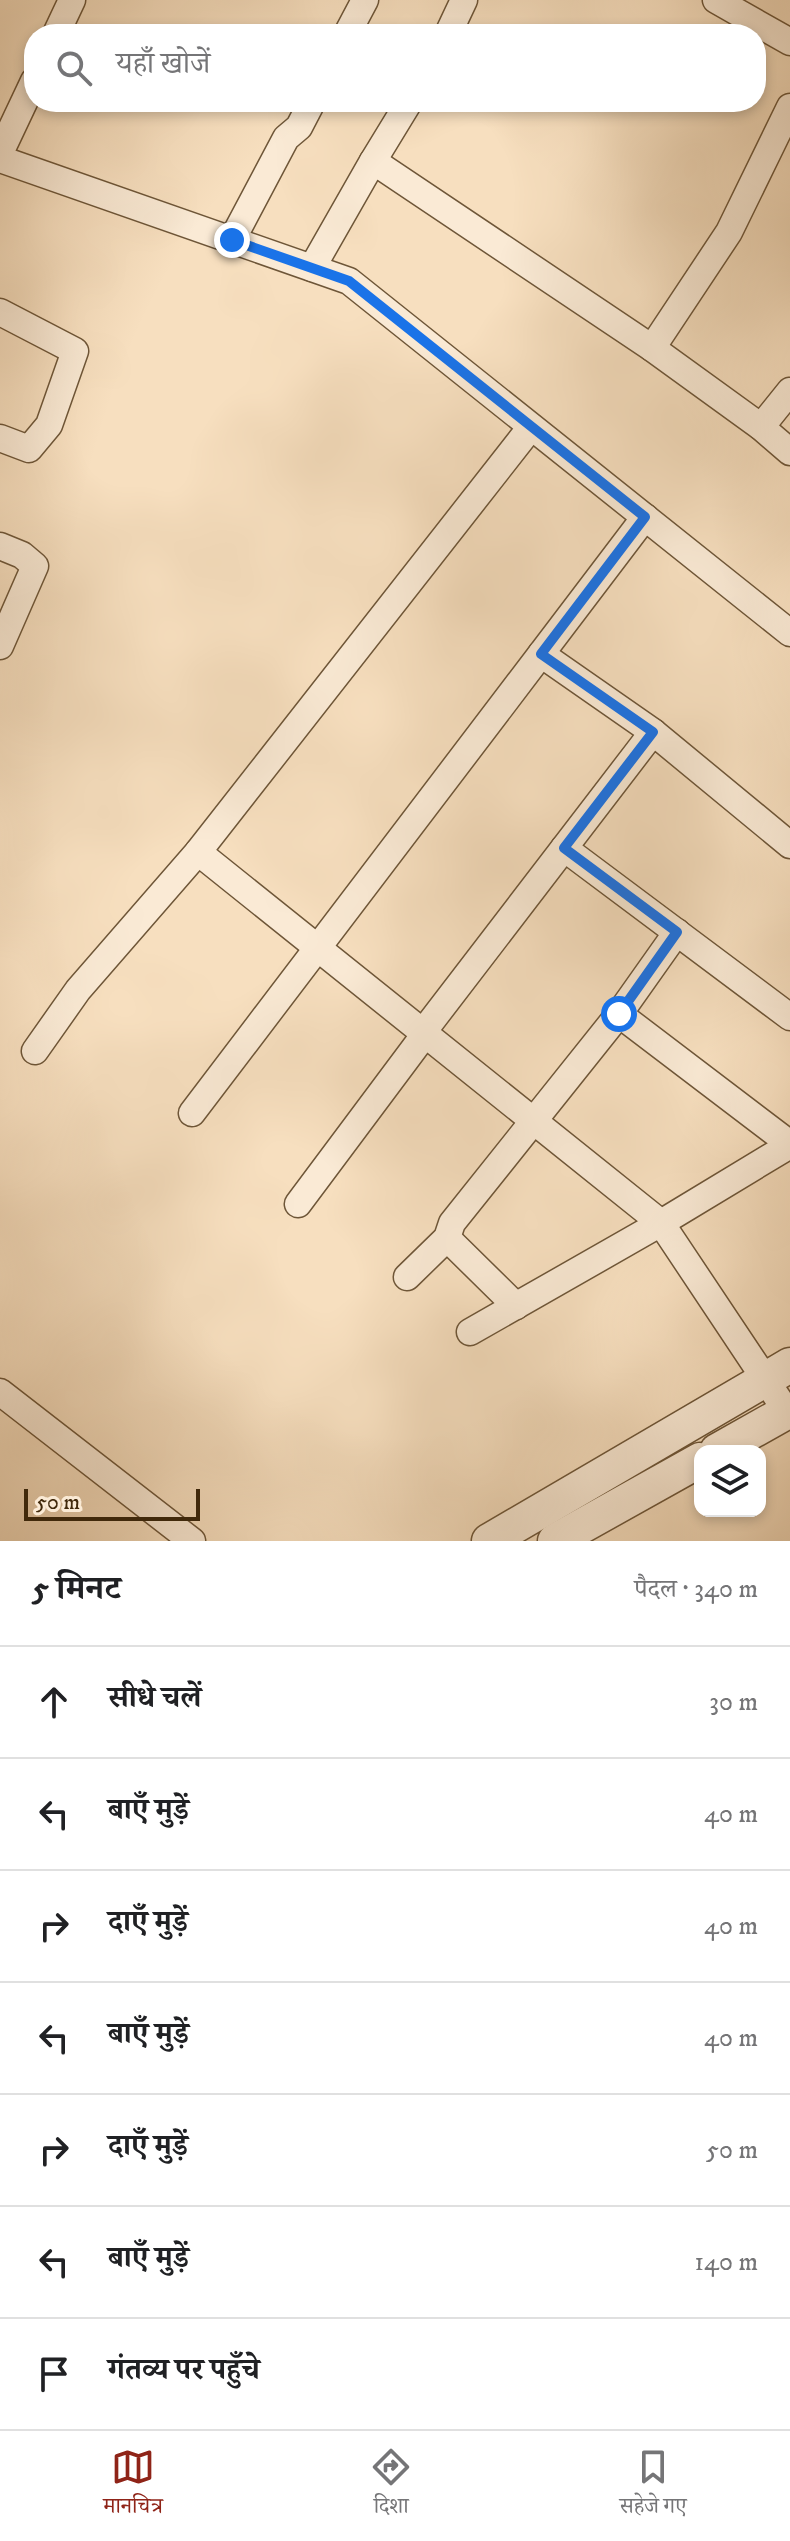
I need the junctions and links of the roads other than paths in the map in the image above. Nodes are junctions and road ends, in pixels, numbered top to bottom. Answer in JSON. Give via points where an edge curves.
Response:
{"nodes":[{"id":1,"x":72,"y":0,"type":"edge"},
{"id":2,"x":365,"y":0,"type":"edge"},
{"id":3,"x":464,"y":0,"type":"edge"},
{"id":4,"x":716,"y":0,"type":"edge"},
{"id":5,"x":61,"y":24,"type":"edge"},
{"id":6,"x":352,"y":24,"type":"edge"},
{"id":7,"x":453,"y":24,"type":"edge"},
{"id":8,"x":758,"y":24,"type":"edge"},
{"id":9,"x":766,"y":28,"type":"edge"},
{"id":10,"x":790,"y":42,"type":"edge"},
{"id":11,"x":24,"y":103,"type":"edge"},
{"id":12,"x":790,"y":107,"type":"edge"},
{"id":13,"x":307,"y":112,"type":"edge"},
{"id":14,"x":403,"y":112,"type":"edge"},
{"id":15,"x":0,"y":156,"type":"edge"},
{"id":16,"x":373,"y":161,"type":"junction"},
{"id":17,"x":232,"y":240,"type":"junction"},
{"id":18,"x":312,"y":268,"type":"junction"},
{"id":19,"x":0,"y":312,"type":"edge"},
{"id":20,"x":652,"y":348,"type":"junction"},
{"id":21,"x":790,"y":391,"type":"edge"},
{"id":22,"x":531,"y":427,"type":"junction"},
{"id":23,"x":761,"y":427,"type":"junction"},
{"id":24,"x":0,"y":438,"type":"edge"},
{"id":25,"x":790,"y":452,"type":"edge"},
{"id":26,"x":645,"y":517,"type":"junction"},
{"id":27,"x":0,"y":546,"type":"edge"},
{"id":28,"x":788,"y":629,"type":"edge"},
{"id":29,"x":0,"y":646,"type":"edge"},
{"id":30,"x":541,"y":654,"type":"junction"},
{"id":31,"x":653,"y":732,"type":"junction"},
{"id":32,"x":790,"y":845,"type":"edge"},
{"id":33,"x":564,"y":848,"type":"junction"},
{"id":34,"x":198,"y":852,"type":"junction"},
{"id":35,"x":677,"y":932,"type":"junction"},
{"id":36,"x":318,"y":947,"type":"junction"},
{"id":37,"x":619,"y":1014,"type":"junction"},
{"id":38,"x":790,"y":1017,"type":"edge"},
{"id":39,"x":424,"y":1033,"type":"junction"},
{"id":40,"x":35,"y":1051,"type":"dead end"},
{"id":41,"x":192,"y":1113,"type":"dead end"},
{"id":42,"x":535,"y":1122,"type":"junction"},
{"id":43,"x":790,"y":1144,"type":"edge"},
{"id":44,"x":298,"y":1204,"type":"dead end"},
{"id":45,"x":661,"y":1223,"type":"junction"},
{"id":46,"x":447,"y":1238,"type":"junction"},
{"id":47,"x":407,"y":1277,"type":"dead end"},
{"id":48,"x":516,"y":1306,"type":"junction"},
{"id":49,"x":470,"y":1332,"type":"dead end"},
{"id":50,"x":778,"y":1372,"type":"edge"},
{"id":51,"x":0,"y":1392,"type":"edge"},
{"id":52,"x":789,"y":1411,"type":"edge"},
{"id":53,"x":728,"y":1445,"type":"edge"},
{"id":54,"x":694,"y":1463,"type":"edge"},
{"id":55,"x":192,"y":1541,"type":"edge"},
{"id":56,"x":489,"y":1541,"type":"edge"},
{"id":57,"x":555,"y":1541,"type":"edge"}],
"edges":[{"from":1,"to":5,"type":"street"},
{"from":2,"to":6,"type":"street"},
{"from":3,"to":7,"type":"street"},
{"from":4,"to":8,"type":"street"},
{"from":9,"to":10,"type":"street"},
{"from":11,"to":15,"type":"street"},
{"from":12,"to":20,"type":"street","via":[[729,232]]},
{"from":13,"to":17,"type":"street","via":[[286,138]]},
{"from":14,"to":16,"type":"street"},
{"from":15,"to":17,"type":"street"},
{"from":16,"to":18,"type":"street"},
{"from":16,"to":20,"type":"street"},
{"from":17,"to":18,"type":"street"},
{"from":18,"to":22,"type":"street","via":[[349,281]]},
{"from":19,"to":24,"type":"street","via":[[75,351],[49,425],[29,449]]},
{"from":20,"to":23,"type":"street"},
{"from":21,"to":23,"type":"street"},
{"from":22,"to":26,"type":"street"},
{"from":22,"to":34,"type":"street"},
{"from":23,"to":25,"type":"street"},
{"from":26,"to":28,"type":"street"},
{"from":26,"to":30,"type":"street"},
{"from":27,"to":29,"type":"street","via":[[35,566]]},
{"from":30,"to":31,"type":"street"},
{"from":30,"to":36,"type":"street"},
{"from":31,"to":32,"type":"street"},
{"from":31,"to":33,"type":"street"},
{"from":33,"to":35,"type":"street"},
{"from":33,"to":39,"type":"street"},
{"from":34,"to":36,"type":"street"},
{"from":34,"to":40,"type":"street","via":[[78,990]]},
{"from":35,"to":37,"type":"street"},
{"from":35,"to":38,"type":"street"},
{"from":36,"to":39,"type":"street"},
{"from":36,"to":41,"type":"street"},
{"from":37,"to":42,"type":"street"},
{"from":37,"to":43,"type":"street"},
{"from":39,"to":42,"type":"street"},
{"from":39,"to":44,"type":"street"},
{"from":42,"to":45,"type":"street"},
{"from":42,"to":46,"type":"street","via":[[452,1223]]},
{"from":43,"to":45,"type":"street"},
{"from":45,"to":48,"type":"street"},
{"from":45,"to":50,"type":"street"},
{"from":46,"to":47,"type":"street"},
{"from":46,"to":48,"type":"street"},
{"from":48,"to":49,"type":"street"},
{"from":50,"to":52,"type":"street"},
{"from":50,"to":56,"type":"street"},
{"from":51,"to":55,"type":"street"},
{"from":52,"to":53,"type":"street"},
{"from":54,"to":57,"type":"street"}]}
